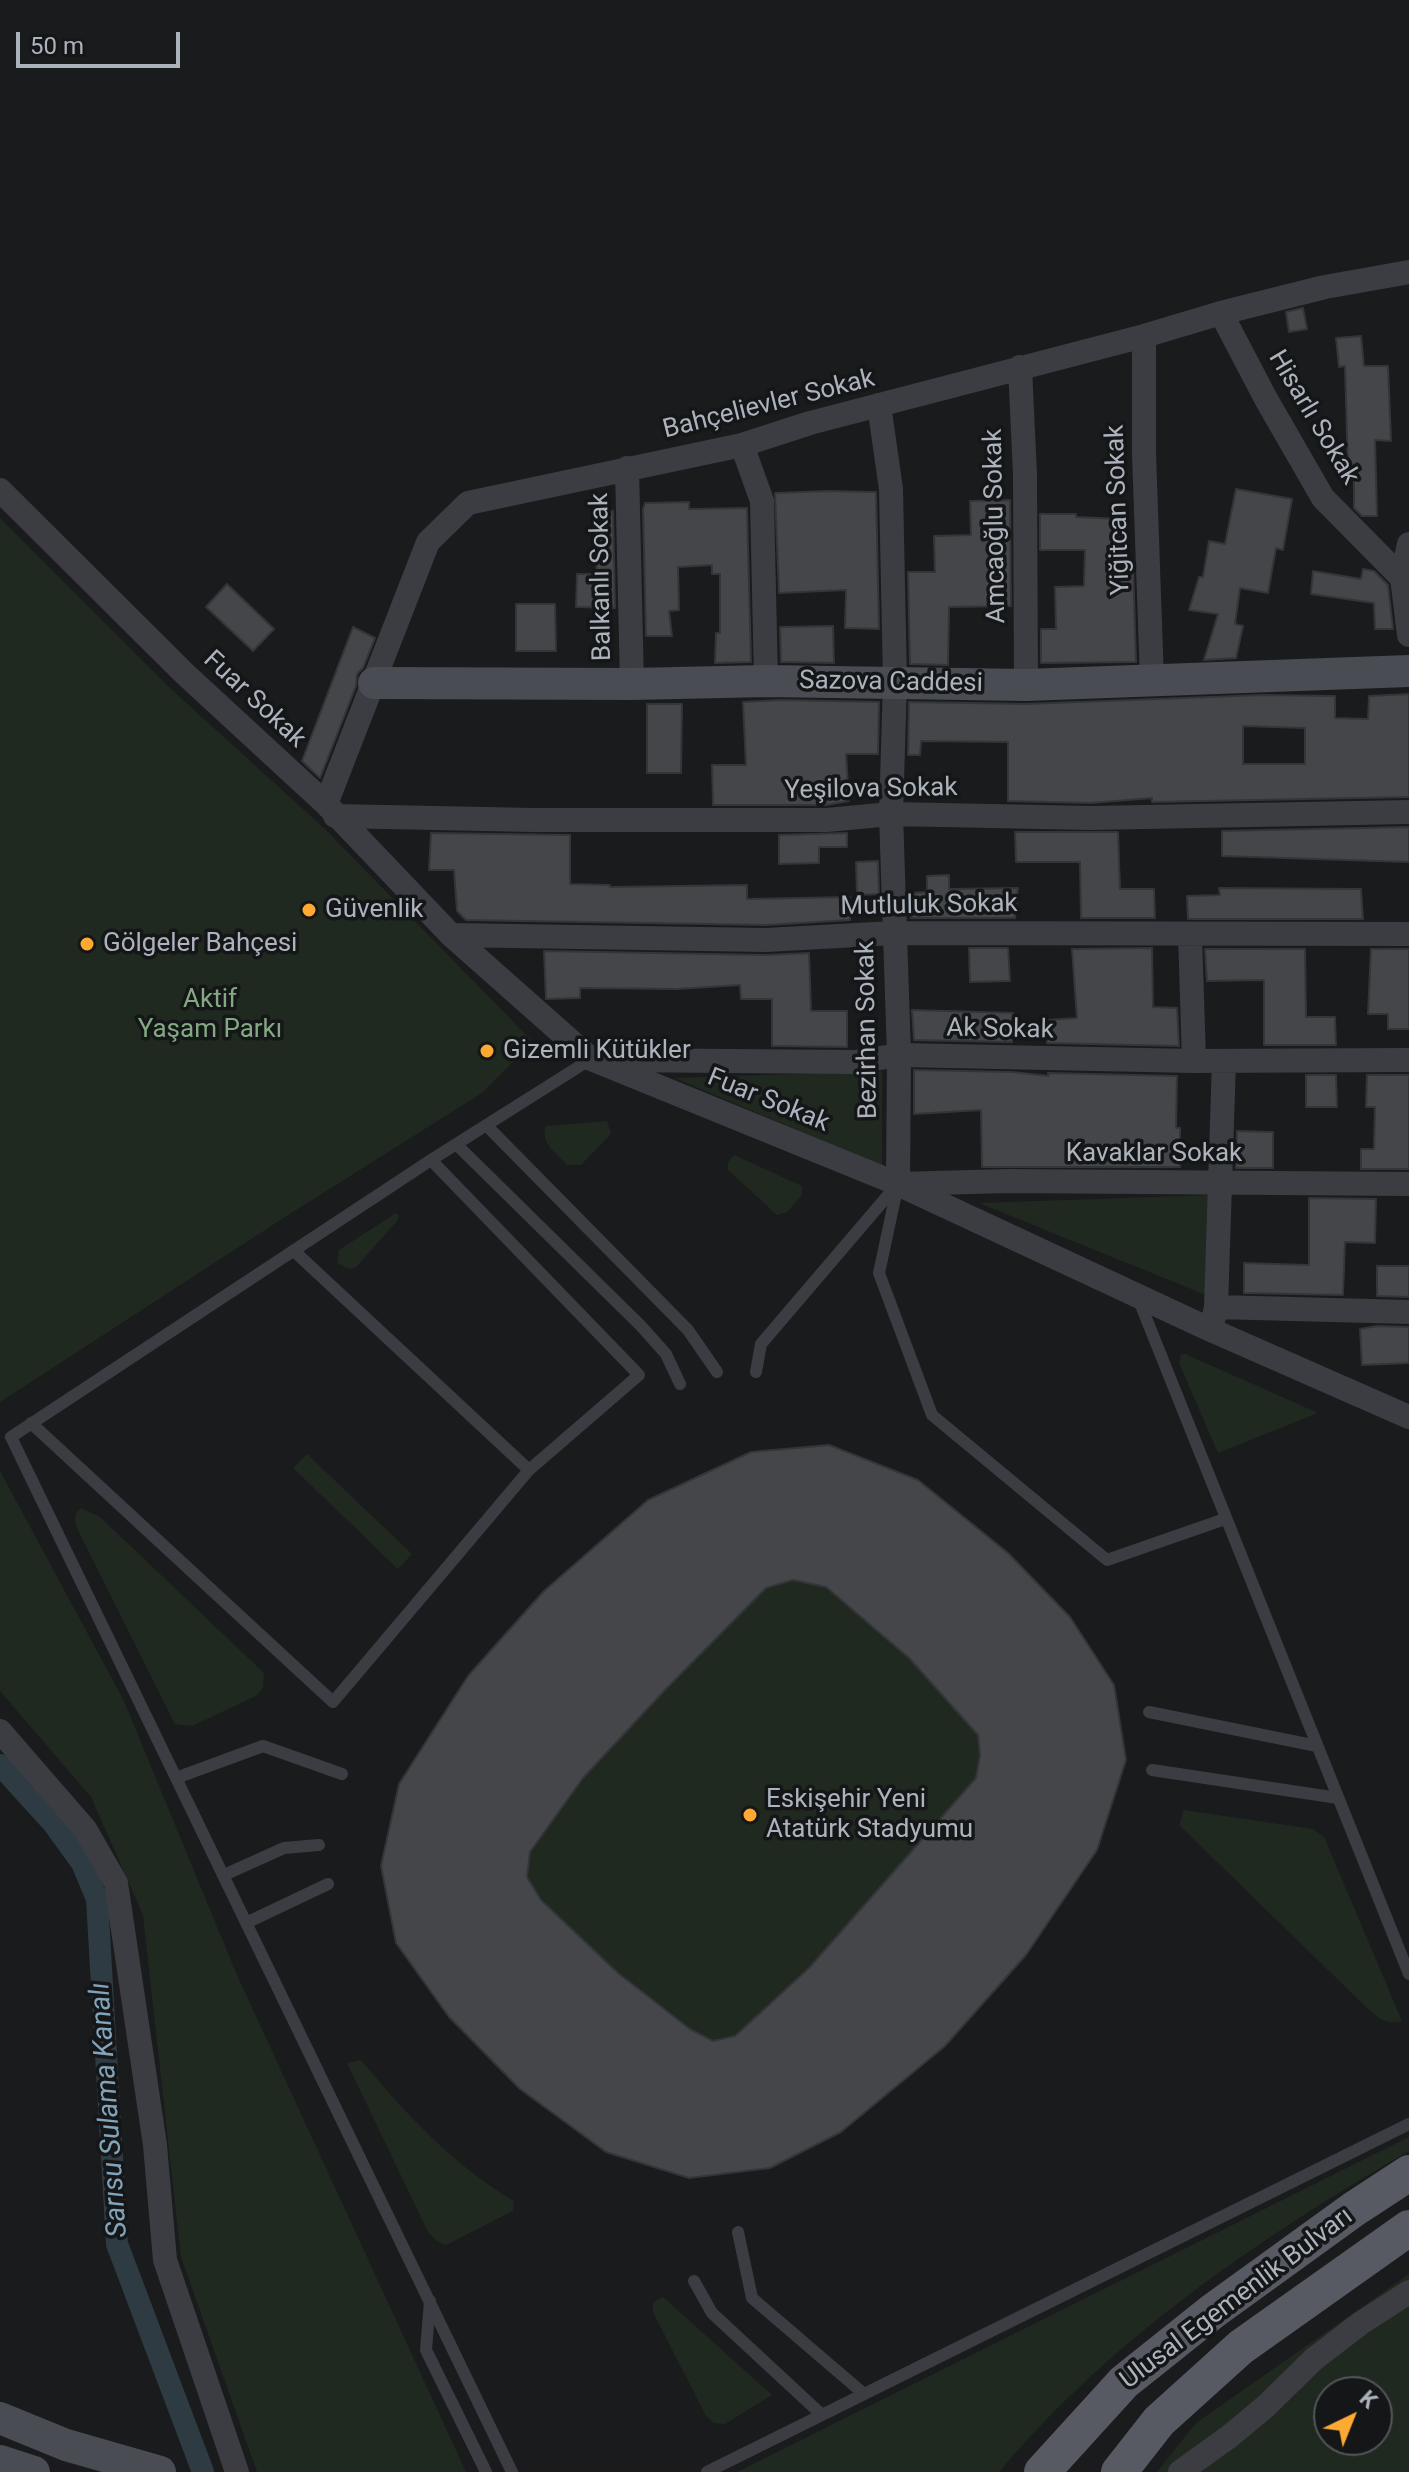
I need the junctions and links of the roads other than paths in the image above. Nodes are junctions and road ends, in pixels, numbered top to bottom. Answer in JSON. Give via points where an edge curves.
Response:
{"nodes":[{"id":1,"x":1409,"y":272,"type":"edge"},
{"id":2,"x":1221,"y":313,"type":"junction"},
{"id":3,"x":1144,"y":336,"type":"junction"},
{"id":4,"x":1020,"y":367,"type":"junction"},
{"id":5,"x":879,"y":405,"type":"junction"},
{"id":6,"x":742,"y":445,"type":"junction"},
{"id":7,"x":627,"y":468,"type":"junction"},
{"id":8,"x":0,"y":490,"type":"edge"},
{"id":9,"x":1409,"y":544,"type":"edge"},
{"id":10,"x":1402,"y":578,"type":"junction"},
{"id":11,"x":1409,"y":635,"type":"edge"},
{"id":12,"x":1409,"y":671,"type":"edge"},
{"id":13,"x":766,"y":681,"type":"junction"},
{"id":14,"x":1152,"y":681,"type":"junction"},
{"id":15,"x":895,"y":682,"type":"junction"},
{"id":16,"x":374,"y":683,"type":"junction"},
{"id":17,"x":632,"y":684,"type":"junction"},
{"id":18,"x":1026,"y":685,"type":"junction"},
{"id":19,"x":330,"y":810,"type":"junction"},
{"id":20,"x":1409,"y":812,"type":"edge"},
{"id":21,"x":891,"y":814,"type":"junction"},
{"id":22,"x":894,"y":933,"type":"junction"},
{"id":23,"x":1190,"y":934,"type":"junction"},
{"id":24,"x":1409,"y":934,"type":"edge"},
{"id":25,"x":451,"y":935,"type":"junction"},
{"id":26,"x":899,"y":1055,"type":"junction"},
{"id":27,"x":591,"y":1059,"type":"junction"},
{"id":28,"x":1409,"y":1060,"type":"edge"},
{"id":29,"x":1194,"y":1061,"type":"junction"},
{"id":30,"x":1224,"y":1061,"type":"junction"},
{"id":31,"x":486,"y":1125,"type":"junction"},
{"id":32,"x":456,"y":1144,"type":"junction"},
{"id":33,"x":431,"y":1160,"type":"junction"},
{"id":34,"x":1222,"y":1183,"type":"junction"},
{"id":35,"x":898,"y":1184,"type":"junction"},
{"id":36,"x":1409,"y":1184,"type":"edge"},
{"id":37,"x":294,"y":1251,"type":"junction"},
{"id":38,"x":1137,"y":1296,"type":"junction"},
{"id":39,"x":1409,"y":1312,"type":"edge"},
{"id":40,"x":1214,"y":1318,"type":"junction"},
{"id":41,"x":717,"y":1372,"type":"dead end"},
{"id":42,"x":756,"y":1372,"type":"dead end"},
{"id":43,"x":680,"y":1384,"type":"dead end"},
{"id":44,"x":1409,"y":1417,"type":"edge"},
{"id":45,"x":31,"y":1423,"type":"junction"},
{"id":46,"x":529,"y":1470,"type":"junction"},
{"id":47,"x":1225,"y":1519,"type":"junction"},
{"id":48,"x":1149,"y":1712,"type":"dead end"},
{"id":49,"x":0,"y":1731,"type":"edge"},
{"id":50,"x":1317,"y":1746,"type":"junction"},
{"id":51,"x":1152,"y":1770,"type":"dead end"},
{"id":52,"x":342,"y":1774,"type":"dead end"},
{"id":53,"x":176,"y":1778,"type":"junction"},
{"id":54,"x":1338,"y":1798,"type":"junction"},
{"id":55,"x":319,"y":1845,"type":"dead end"},
{"id":56,"x":224,"y":1875,"type":"junction"},
{"id":57,"x":328,"y":1884,"type":"dead end"},
{"id":58,"x":246,"y":1923,"type":"junction"},
{"id":59,"x":1409,"y":1974,"type":"edge"},
{"id":60,"x":1409,"y":2124,"type":"edge"},
{"id":61,"x":1409,"y":2173,"type":"edge"},
{"id":62,"x":1409,"y":2228,"type":"edge"},
{"id":63,"x":738,"y":2232,"type":"dead end"},
{"id":64,"x":694,"y":2281,"type":"dead end"},
{"id":65,"x":1409,"y":2292,"type":"edge"},
{"id":66,"x":430,"y":2301,"type":"junction"},
{"id":67,"x":864,"y":2394,"type":"junction"},
{"id":68,"x":822,"y":2415,"type":"junction"},
{"id":69,"x":0,"y":2418,"type":"edge"},
{"id":70,"x":0,"y":2461,"type":"edge"},
{"id":71,"x":34,"y":2472,"type":"edge"},
{"id":72,"x":160,"y":2472,"type":"edge"},
{"id":73,"x":237,"y":2472,"type":"edge"},
{"id":74,"x":486,"y":2472,"type":"edge"},
{"id":75,"x":512,"y":2472,"type":"edge"},
{"id":76,"x":707,"y":2472,"type":"edge"},
{"id":77,"x":1042,"y":2472,"type":"edge"},
{"id":78,"x":1119,"y":2472,"type":"edge"},
{"id":79,"x":1180,"y":2472,"type":"edge"}],
"edges":[{"from":1,"to":2,"type":"street","name":"Bahçelievler Sokak"},
{"from":2,"to":3,"type":"street","name":"Bahçelievler Sokak"},
{"from":2,"to":10,"type":"street","name":"Hisarlı Sokak","via":[[1323,498]]},
{"from":3,"to":4,"type":"street","name":"Bahçelievler Sokak"},
{"from":3,"to":14,"type":"street","name":"Yiğitcan Sokak"},
{"from":4,"to":5,"type":"street","name":"Bahçelievler Sokak"},
{"from":4,"to":18,"type":"street","name":"Amcaoğlu Sokak"},
{"from":5,"to":6,"type":"street","name":"Bahçelievler Sokak"},
{"from":5,"to":15,"type":"street","name":"Bezirhan Sokak","via":[[891,489]]},
{"from":6,"to":7,"type":"street","name":"Bahçelievler Sokak"},
{"from":6,"to":13,"type":"street","via":[[762,501]]},
{"from":7,"to":16,"type":"street","name":"Bahçelievler Sokak","via":[[468,503],[428,542]]},
{"from":7,"to":17,"type":"street","name":"Balkanlı Sokak"},
{"from":8,"to":19,"type":"street","name":"Fuar Sokak"},
{"from":9,"to":10,"type":"street"},
{"from":10,"to":11,"type":"street"},
{"from":12,"to":14,"type":"street","name":"Sazova Caddesi"},
{"from":13,"to":15,"type":"street","name":"Sazova Caddesi"},
{"from":13,"to":17,"type":"street","name":"Sazova Caddesi"},
{"from":14,"to":18,"type":"street","name":"Sazova Caddesi"},
{"from":15,"to":18,"type":"street","name":"Sazova Caddesi"},
{"from":15,"to":21,"type":"street","name":"Bezirhan Sokak"},
{"from":16,"to":17,"type":"street","name":"Sazova Caddesi"},
{"from":16,"to":19,"type":"street","name":"Bahçelievler Sokak"},
{"from":19,"to":21,"type":"street","name":"Yeşilova Sokak","via":[[534,820],[827,820]]},
{"from":19,"to":25,"type":"street","name":"Fuar Sokak"},
{"from":20,"to":21,"type":"street","name":"Yeşilova Sokak","via":[[1091,818]]},
{"from":21,"to":22,"type":"street","name":"Bezirhan Sokak"},
{"from":22,"to":23,"type":"street","name":"Mutluluk Sokak"},
{"from":22,"to":25,"type":"street","name":"Mutluluk Sokak","via":[[766,940]]},
{"from":22,"to":26,"type":"street","name":"Bezirhan Sokak"},
{"from":23,"to":24,"type":"street","name":"Mutluluk Sokak"},
{"from":23,"to":29,"type":"street"},
{"from":25,"to":27,"type":"street","name":"Fuar Sokak"},
{"from":26,"to":27,"type":"street","name":"Ak Sokak","via":[[855,1062]]},
{"from":26,"to":29,"type":"street","name":"Ak Sokak"},
{"from":26,"to":35,"type":"street","name":"Bezirhan Sokak"},
{"from":27,"to":31,"type":"lane"},
{"from":27,"to":35,"type":"street","name":"Fuar Sokak"},
{"from":28,"to":30,"type":"street","name":"Ak Sokak"},
{"from":29,"to":30,"type":"street","name":"Ak Sokak"},
{"from":30,"to":34,"type":"street"},
{"from":31,"to":32,"type":"lane"},
{"from":31,"to":41,"type":"lane","via":[[688,1330]]},
{"from":32,"to":33,"type":"lane"},
{"from":32,"to":43,"type":"lane","via":[[641,1326],[666,1354]]},
{"from":33,"to":37,"type":"lane"},
{"from":33,"to":46,"type":"lane","via":[[639,1375]]},
{"from":34,"to":35,"type":"street","name":"Kavaklar Sokak"},
{"from":34,"to":36,"type":"street","name":"Kavaklar Sokak"},
{"from":34,"to":40,"type":"street"},
{"from":35,"to":38,"type":"street","name":"Fuar Sokak"},
{"from":35,"to":42,"type":"lane","via":[[761,1344]]},
{"from":35,"to":47,"type":"lane","via":[[879,1273],[932,1415],[1107,1560]]},
{"from":37,"to":45,"type":"lane"},
{"from":37,"to":46,"type":"lane"},
{"from":38,"to":40,"type":"street","name":"Fuar Sokak"},
{"from":38,"to":47,"type":"lane"},
{"from":39,"to":40,"type":"street"},
{"from":40,"to":44,"type":"street","name":"Fuar Sokak"},
{"from":45,"to":46,"type":"lane","via":[[333,1702]]},
{"from":45,"to":53,"type":"lane","via":[[11,1437]]},
{"from":47,"to":50,"type":"lane"},
{"from":48,"to":50,"type":"lane"},
{"from":49,"to":73,"type":"street","via":[[85,1829],[116,1883],[155,2145],[165,2260]]},
{"from":50,"to":54,"type":"lane"},
{"from":51,"to":54,"type":"lane"},
{"from":52,"to":53,"type":"lane","via":[[263,1746]]},
{"from":53,"to":56,"type":"lane"},
{"from":54,"to":59,"type":"lane"},
{"from":55,"to":56,"type":"lane","via":[[284,1848]]},
{"from":56,"to":58,"type":"lane"},
{"from":57,"to":58,"type":"lane"},
{"from":58,"to":66,"type":"lane"},
{"from":60,"to":67,"type":"lane"},
{"from":61,"to":77,"type":"main road","name":"Ulusal Egemenlik Bulvarı","via":[[1213,2311],[1135,2373]]},
{"from":62,"to":78,"type":"main road","name":"Ulusal Egemenlik Bulvarı","via":[[1241,2347],[1159,2421]]},
{"from":63,"to":67,"type":"lane","via":[[752,2298]]},
{"from":64,"to":68,"type":"lane","via":[[712,2313]]},
{"from":65,"to":79,"type":"street","via":[[1314,2359],[1266,2406]]},
{"from":66,"to":74,"type":"lane","via":[[426,2350]]},
{"from":66,"to":75,"type":"lane"},
{"from":67,"to":68,"type":"lane"},
{"from":68,"to":76,"type":"lane"},
{"from":69,"to":72,"type":"street","via":[[66,2445]]},
{"from":70,"to":71,"type":"street"}]}
